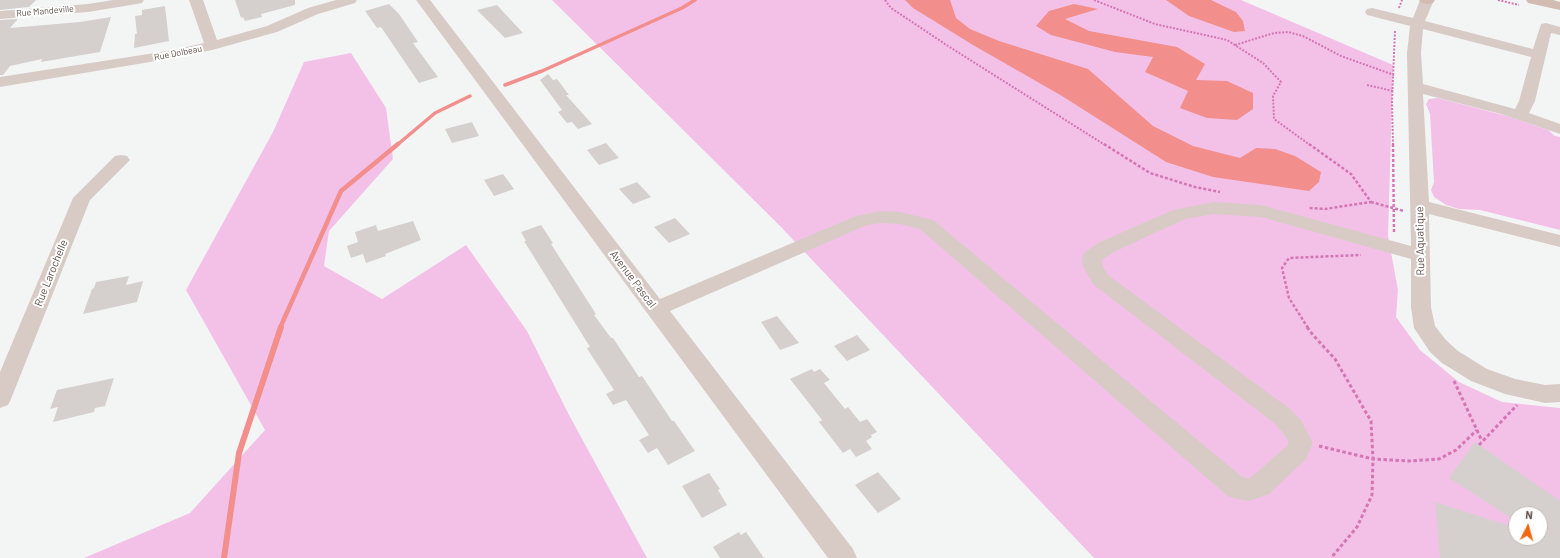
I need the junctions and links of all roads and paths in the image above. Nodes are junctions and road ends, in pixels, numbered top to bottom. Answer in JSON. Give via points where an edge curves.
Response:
{"nodes":[{"id":1,"x":137,"y":0,"type":"edge"},
{"id":2,"x":196,"y":0,"type":"edge"},
{"id":3,"x":350,"y":0,"type":"edge"},
{"id":4,"x":423,"y":0,"type":"edge"},
{"id":5,"x":885,"y":0,"type":"edge"},
{"id":6,"x":1094,"y":0,"type":"edge"},
{"id":7,"x":1402,"y":0,"type":"edge"},
{"id":8,"x":1427,"y":0,"type":"edge"},
{"id":9,"x":1533,"y":0,"type":"edge"},
{"id":10,"x":1560,"y":6,"type":"edge"},
{"id":11,"x":1372,"y":12,"type":"dead end"},
{"id":12,"x":0,"y":15,"type":"edge"},
{"id":13,"x":1395,"y":18,"type":"junction"},
{"id":14,"x":1417,"y":24,"type":"junction"},
{"id":15,"x":1560,"y":31,"type":"edge"},
{"id":16,"x":1235,"y":45,"type":"junction"},
{"id":17,"x":212,"y":46,"type":"junction"},
{"id":18,"x":1539,"y":55,"type":"junction"},
{"id":19,"x":1394,"y":75,"type":"junction"},
{"id":20,"x":0,"y":82,"type":"edge"},
{"id":21,"x":1367,"y":85,"type":"dead end"},
{"id":22,"x":1415,"y":87,"type":"junction"},
{"id":23,"x":1393,"y":92,"type":"junction"},
{"id":24,"x":1520,"y":115,"type":"junction"},
{"id":25,"x":1560,"y":129,"type":"edge"},
{"id":26,"x":121,"y":160,"type":"dead end"},
{"id":27,"x":1226,"y":194,"type":"dead end"},
{"id":28,"x":1371,"y":202,"type":"junction"},
{"id":29,"x":1303,"y":208,"type":"dead end"},
{"id":30,"x":1394,"y":208,"type":"junction"},
{"id":31,"x":1420,"y":211,"type":"junction"},
{"id":32,"x":1560,"y":241,"type":"edge"},
{"id":33,"x":1393,"y":247,"type":"junction"},
{"id":34,"x":1362,"y":255,"type":"dead end"},
{"id":35,"x":1421,"y":255,"type":"junction"},
{"id":36,"x":656,"y":309,"type":"junction"},
{"id":37,"x":1451,"y":374,"type":"dead end"},
{"id":38,"x":1529,"y":392,"type":"junction"},
{"id":39,"x":1560,"y":393,"type":"edge"},
{"id":40,"x":0,"y":399,"type":"edge"},
{"id":41,"x":1477,"y":430,"type":"junction"},
{"id":42,"x":1300,"y":441,"type":"junction"},
{"id":43,"x":1482,"y":441,"type":"junction"},
{"id":44,"x":1479,"y":445,"type":"dead end"},
{"id":45,"x":1373,"y":459,"type":"junction"},
{"id":46,"x":844,"y":558,"type":"edge"},
{"id":47,"x":1331,"y":558,"type":"edge"}],
"edges":[{"from":1,"to":12,"type":"street","name":"Rue Mandeville","via":[[88,8]]},
{"from":2,"to":17,"type":"street"},
{"from":3,"to":17,"type":"street","name":"Rue Dolbeau","via":[[313,10],[272,29]]},
{"from":4,"to":36,"type":"street","name":"Avenue Pascal"},
{"from":5,"to":27,"type":"path","via":[[891,8],[948,46],[1150,173]]},
{"from":6,"to":16,"type":"path","via":[[1155,24],[1227,40]]},
{"from":7,"to":13,"type":"path"},
{"from":8,"to":14,"type":"street","name":"Rue Aquatique"},
{"from":9,"to":10,"type":"main road"},
{"from":11,"to":13,"type":"street"},
{"from":13,"to":14,"type":"street"},
{"from":13,"to":19,"type":"path"},
{"from":14,"to":18,"type":"street"},
{"from":14,"to":22,"type":"street","name":"Rue Aquatique"},
{"from":15,"to":18,"type":"street","via":[[1546,27]]},
{"from":16,"to":19,"type":"path","via":[[1274,33],[1288,32],[1303,36],[1340,56]]},
{"from":16,"to":28,"type":"path","via":[[1263,63],[1281,82],[1273,96],[1274,119],[1351,174]]},
{"from":17,"to":20,"type":"street","name":"Rue Dolbeau"},
{"from":18,"to":24,"type":"street","via":[[1527,101]]},
{"from":19,"to":23,"type":"path"},
{"from":21,"to":23,"type":"path"},
{"from":22,"to":24,"type":"street"},
{"from":22,"to":31,"type":"street","name":"Rue Aquatique"},
{"from":23,"to":30,"type":"path"},
{"from":24,"to":25,"type":"street"},
{"from":26,"to":40,"type":"street","name":"Rue Larochelle","via":[[82,198]]},
{"from":28,"to":29,"type":"path","via":[[1325,209]]},
{"from":28,"to":30,"type":"path"},
{"from":30,"to":31,"type":"path"},
{"from":30,"to":33,"type":"path"},
{"from":31,"to":32,"type":"street"},
{"from":31,"to":35,"type":"street","name":"Rue Aquatique"},
{"from":33,"to":35,"type":"street"},
{"from":33,"to":42,"type":"street","via":[[1261,211],[1214,208],[1180,214],[1107,247],[1092,257],[1093,267],[1102,280],[1282,416],[1294,427]]},
{"from":34,"to":45,"type":"path","via":[[1289,258],[1282,268],[1289,298],[1313,335],[1335,359],[1371,421]]},
{"from":35,"to":38,"type":"street","name":"Rue Aquatique","via":[[1422,318],[1425,328],[1438,346],[1450,357],[1479,375]]},
{"from":36,"to":42,"type":"street","via":[[864,220],[881,216],[900,218],[926,224],[1237,488],[1249,490],[1260,486],[1297,452]]},
{"from":36,"to":46,"type":"street","name":"Avenue Pascal"},
{"from":37,"to":41,"type":"path"},
{"from":38,"to":39,"type":"street","name":"Rue Aquatique"},
{"from":38,"to":43,"type":"path"},
{"from":41,"to":43,"type":"path"},
{"from":41,"to":45,"type":"path","via":[[1456,450],[1439,459]]},
{"from":42,"to":45,"type":"path"},
{"from":43,"to":44,"type":"path"},
{"from":45,"to":47,"type":"path","via":[[1372,495],[1357,528]]}]}
